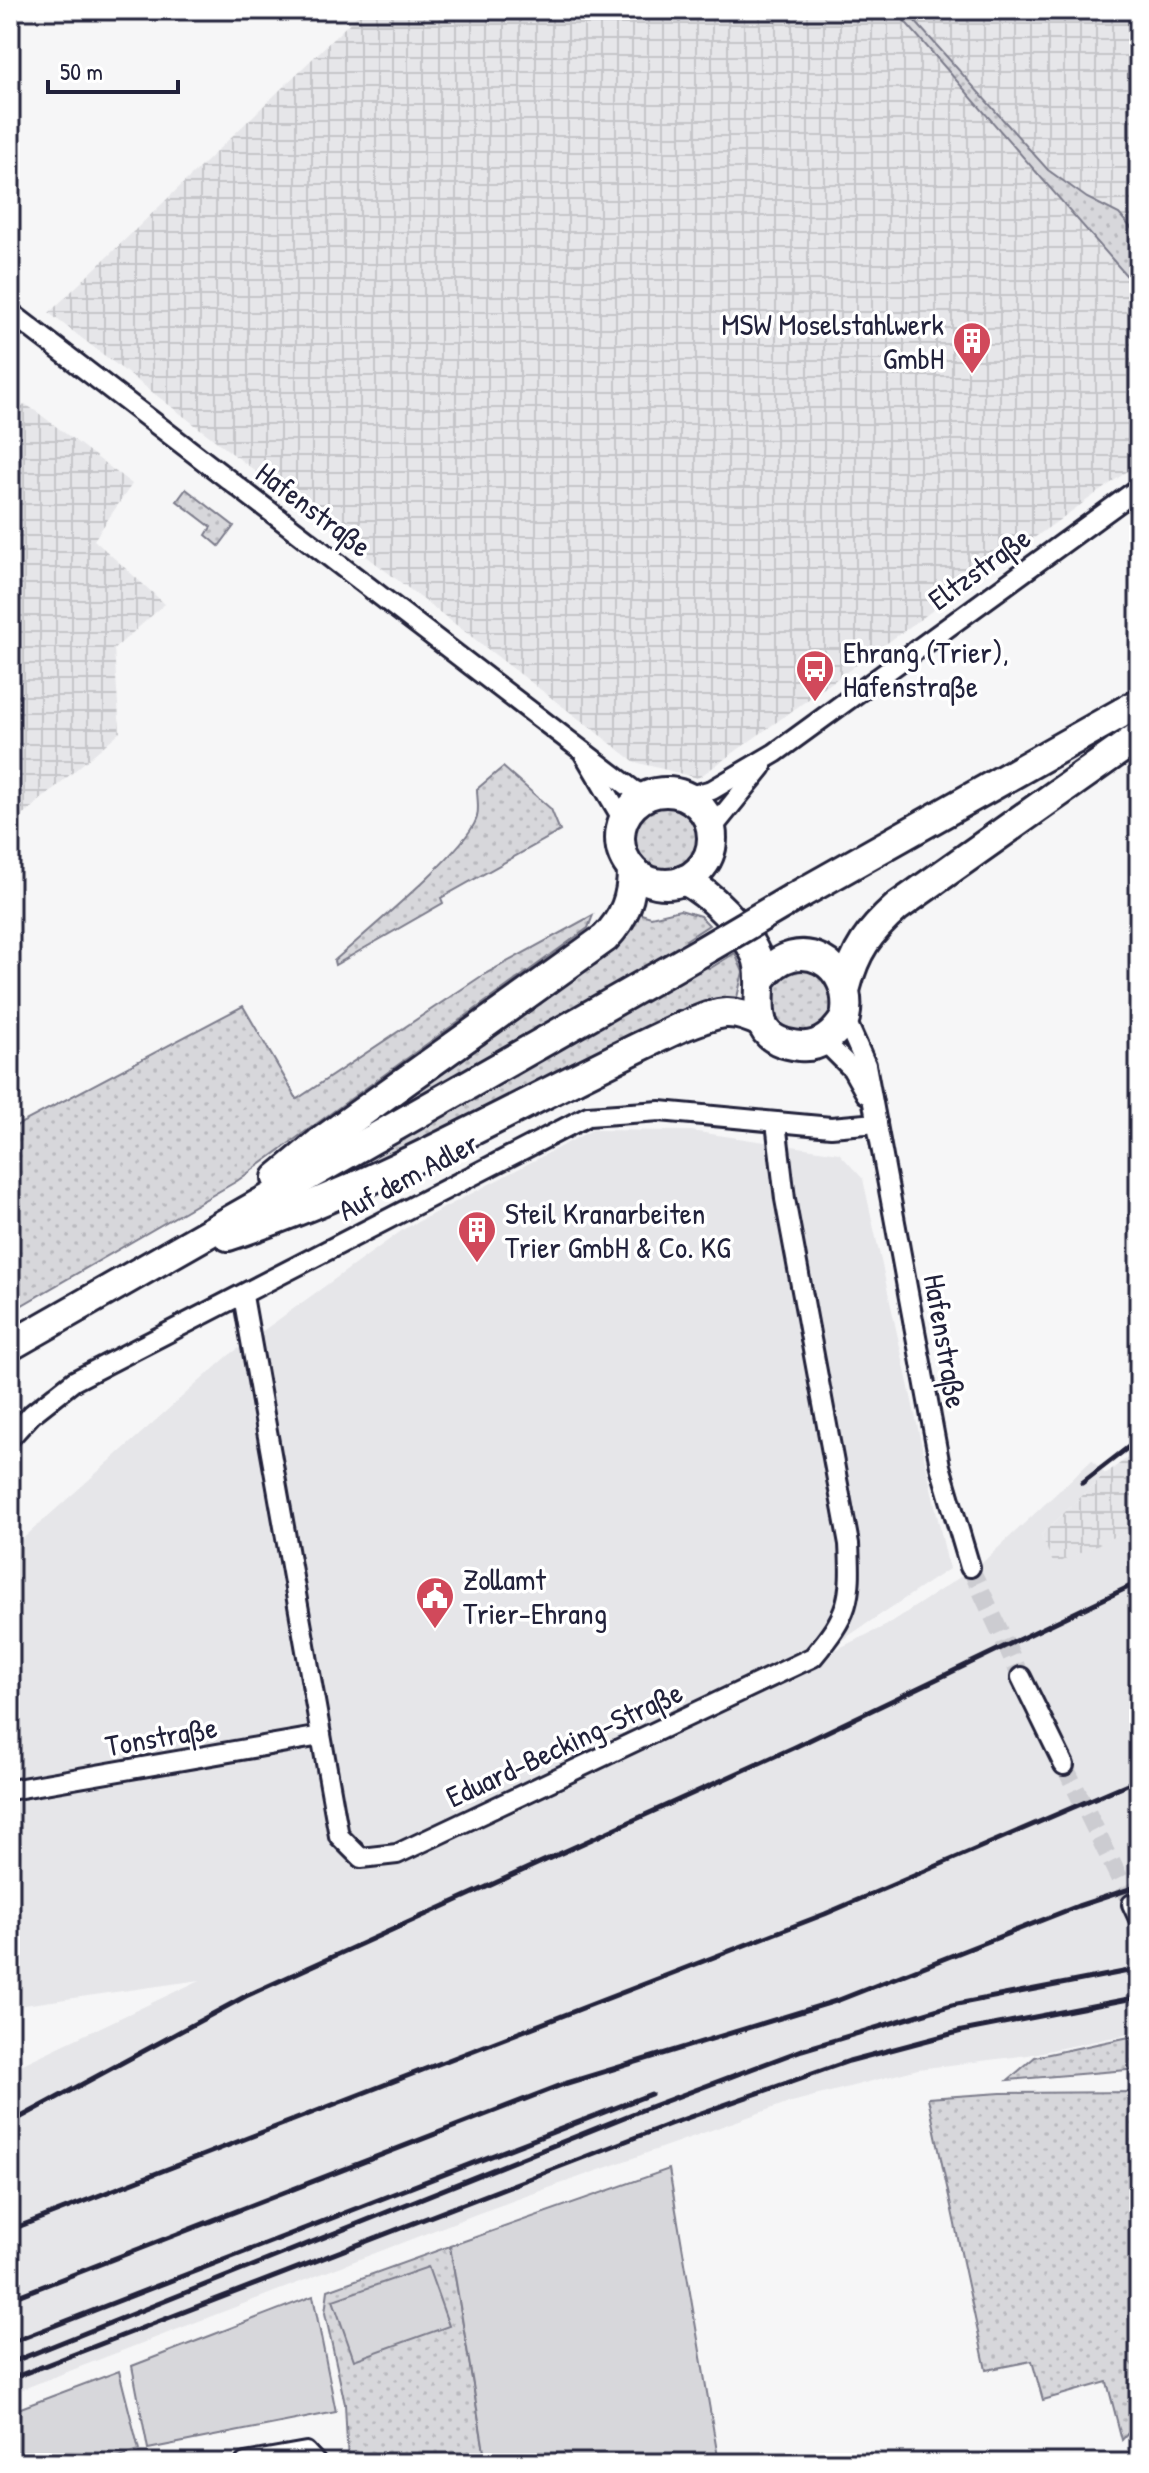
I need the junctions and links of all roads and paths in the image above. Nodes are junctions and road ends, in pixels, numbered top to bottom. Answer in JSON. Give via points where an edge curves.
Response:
{"nodes":[{"id":1,"x":10,"y":312,"type":"edge"},
{"id":2,"x":1139,"y":488,"type":"edge"},
{"id":3,"x":1139,"y":703,"type":"edge"},
{"id":4,"x":1139,"y":736,"type":"edge"},
{"id":5,"x":583,"y":751,"type":"junction"},
{"id":6,"x":775,"y":753,"type":"junction"},
{"id":7,"x":646,"y":797,"type":"junction"},
{"id":8,"x":686,"y":797,"type":"junction"},
{"id":9,"x":623,"y":820,"type":"junction"},
{"id":10,"x":710,"y":841,"type":"junction"},
{"id":11,"x":632,"y":870,"type":"junction"},
{"id":12,"x":684,"y":880,"type":"junction"},
{"id":13,"x":793,"y":956,"type":"junction"},
{"id":14,"x":763,"y":977,"type":"junction"},
{"id":15,"x":846,"y":987,"type":"junction"},
{"id":16,"x":845,"y":1018,"type":"junction"},
{"id":17,"x":762,"y":1023,"type":"junction"},
{"id":18,"x":824,"y":1041,"type":"junction"},
{"id":19,"x":776,"y":1122,"type":"junction"},
{"id":20,"x":877,"y":1123,"type":"junction"},
{"id":21,"x":204,"y":1235,"type":"junction"},
{"id":22,"x":170,"y":1254,"type":"junction"},
{"id":23,"x":243,"y":1296,"type":"junction"},
{"id":24,"x":10,"y":1346,"type":"edge"},
{"id":25,"x":10,"y":1438,"type":"edge"},
{"id":26,"x":970,"y":1567,"type":"tunnel mouth"},
{"id":27,"x":1021,"y":1677,"type":"tunnel mouth"},
{"id":28,"x":321,"y":1736,"type":"junction"},
{"id":29,"x":1064,"y":1765,"type":"tunnel mouth"},
{"id":30,"x":10,"y":1790,"type":"edge"},
{"id":31,"x":245,"y":2463,"type":"edge"},
{"id":32,"x":316,"y":2463,"type":"edge"}],
"edges":[{"from":1,"to":5,"type":"street","name":"Hafenstraße"},
{"from":2,"to":6,"type":"street","name":"Eltzstraße"},
{"from":3,"to":21,"type":"main road","bridge":true},
{"from":4,"to":15,"type":"main road","via":[[897,907],[867,934],[853,958]]},
{"from":5,"to":7,"type":"street","name":"Hafenstraße"},
{"from":5,"to":9,"type":"street","name":"Hafenstraße"},
{"from":6,"to":8,"type":"street","name":"Eltzstraße","via":[[712,790]]},
{"from":6,"to":10,"type":"street","name":"Eltzstraße"},
{"from":7,"to":8,"type":"main road"},
{"from":7,"to":9,"type":"main road"},
{"from":8,"to":10,"type":"main road","via":[[702,811]]},
{"from":9,"to":11,"type":"main road","via":[[620,846]]},
{"from":10,"to":12,"type":"main road","via":[[699,869]]},
{"from":10,"to":13,"type":"main road","via":[[720,884],[778,950]]},
{"from":11,"to":12,"type":"main road","via":[[656,883]]},
{"from":11,"to":21,"type":"main road","via":[[624,916],[605,938],[319,1143]]},
{"from":12,"to":14,"type":"main road","via":[[739,929],[755,952]]},
{"from":13,"to":14,"type":"main road","via":[[776,963]]},
{"from":13,"to":15,"type":"main road","via":[[825,961]]},
{"from":14,"to":17,"type":"main road","via":[[757,1008]]},
{"from":15,"to":16,"type":"main road"},
{"from":16,"to":18,"type":"main road"},
{"from":16,"to":20,"type":"street","name":"Hafenstraße","via":[[866,1065]]},
{"from":17,"to":18,"type":"main road","via":[[789,1045]]},
{"from":17,"to":22,"type":"main road","via":[[729,1011],[681,1027],[296,1213]]},
{"from":18,"to":20,"type":"street","name":"Hafenstraße","via":[[862,1083]]},
{"from":19,"to":20,"type":"street","name":"Auf dem Adler","via":[[831,1127]]},
{"from":19,"to":23,"type":"street","name":"Auf dem Adler","via":[[660,1111],[588,1116]]},
{"from":19,"to":28,"type":"street","name":"Eduard-Becking-Straße","via":[[785,1199],[849,1544],[851,1581],[841,1623],[813,1657],[379,1858],[361,1858],[339,1836]]},
{"from":20,"to":26,"type":"street","name":"Hafenstraße","via":[[940,1466]]},
{"from":21,"to":22,"type":"main road"},
{"from":22,"to":24,"type":"main road"},
{"from":23,"to":25,"type":"street","name":"Auf dem Adler","via":[[74,1381]]},
{"from":23,"to":28,"type":"street","name":"Eduard-Becking-Straße"},
{"from":27,"to":29,"type":"street"},
{"from":28,"to":30,"type":"street","name":"Tonstraße"},
{"from":31,"to":32,"type":"street","via":[[306,2452]]}]}
